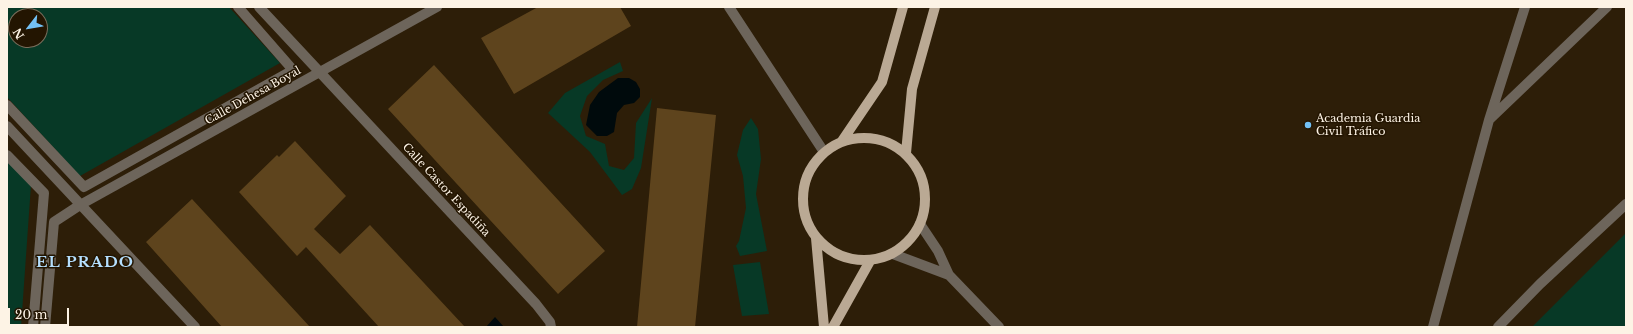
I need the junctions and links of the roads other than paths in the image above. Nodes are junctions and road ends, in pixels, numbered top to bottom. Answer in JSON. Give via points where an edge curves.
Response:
{"nodes":[{"id":1,"x":238,"y":7,"type":"edge"},
{"id":2,"x":259,"y":7,"type":"edge"},
{"id":3,"x":437,"y":7,"type":"edge"},
{"id":4,"x":729,"y":7,"type":"edge"},
{"id":5,"x":903,"y":7,"type":"edge"},
{"id":6,"x":935,"y":7,"type":"edge"},
{"id":7,"x":1525,"y":7,"type":"edge"},
{"id":8,"x":1607,"y":7,"type":"edge"},
{"id":9,"x":320,"y":72,"type":"junction"},
{"id":10,"x":7,"y":105,"type":"edge"},
{"id":11,"x":1489,"y":120,"type":"junction"},
{"id":12,"x":7,"y":126,"type":"edge"},
{"id":13,"x":842,"y":141,"type":"junction"},
{"id":14,"x":824,"y":152,"type":"junction"},
{"id":15,"x":906,"y":153,"type":"junction"},
{"id":16,"x":7,"y":155,"type":"edge"},
{"id":17,"x":1626,"y":204,"type":"edge"},
{"id":18,"x":80,"y":205,"type":"junction"},
{"id":19,"x":920,"y":224,"type":"junction"},
{"id":20,"x":816,"y":238,"type":"junction"},
{"id":21,"x":893,"y":254,"type":"junction"},
{"id":22,"x":870,"y":261,"type":"junction"},
{"id":23,"x":949,"y":275,"type":"junction"},
{"id":24,"x":33,"y":327,"type":"edge"},
{"id":25,"x":45,"y":327,"type":"edge"},
{"id":26,"x":195,"y":327,"type":"edge"},
{"id":27,"x":551,"y":327,"type":"edge"},
{"id":28,"x":824,"y":327,"type":"edge"},
{"id":29,"x":833,"y":327,"type":"edge"},
{"id":30,"x":999,"y":327,"type":"edge"},
{"id":31,"x":1432,"y":327,"type":"edge"},
{"id":32,"x":1498,"y":327,"type":"edge"}],
"edges":[{"from":1,"to":10,"type":"street","via":[[293,70],[84,187]]},
{"from":2,"to":9,"type":"street","name":"Calle Castor Espadiña"},
{"from":3,"to":9,"type":"street","name":"Calle Dehesa Boyal"},
{"from":4,"to":14,"type":"street"},
{"from":5,"to":13,"type":"main road","via":[[882,82]]},
{"from":6,"to":15,"type":"main road","via":[[912,89]]},
{"from":7,"to":11,"type":"street"},
{"from":8,"to":11,"type":"street"},
{"from":9,"to":18,"type":"street","name":"Calle Dehesa Boyal"},
{"from":9,"to":27,"type":"street","name":"Calle Castor Espadiña","via":[[536,304]]},
{"from":11,"to":31,"type":"street"},
{"from":12,"to":18,"type":"street"},
{"from":13,"to":14,"type":"main road"},
{"from":13,"to":15,"type":"main road","via":[[868,137],[888,142]]},
{"from":14,"to":20,"type":"main road","via":[[809,171],[802,196],[805,217]]},
{"from":15,"to":19,"type":"main road","via":[[920,172],[926,192],[924,214]]},
{"from":16,"to":24,"type":"street","via":[[44,193]]},
{"from":17,"to":32,"type":"street"},
{"from":18,"to":25,"type":"street","name":"Calle Dehesa Boyal","via":[[54,222]]},
{"from":18,"to":26,"type":"street"},
{"from":19,"to":21,"type":"main road","via":[[912,239]]},
{"from":19,"to":23,"type":"street","via":[[938,251]]},
{"from":20,"to":22,"type":"main road","via":[[832,252],[849,259]]},
{"from":20,"to":28,"type":"main road"},
{"from":21,"to":22,"type":"main road"},
{"from":21,"to":23,"type":"street"},
{"from":22,"to":29,"type":"main road"},
{"from":23,"to":30,"type":"street"}]}
